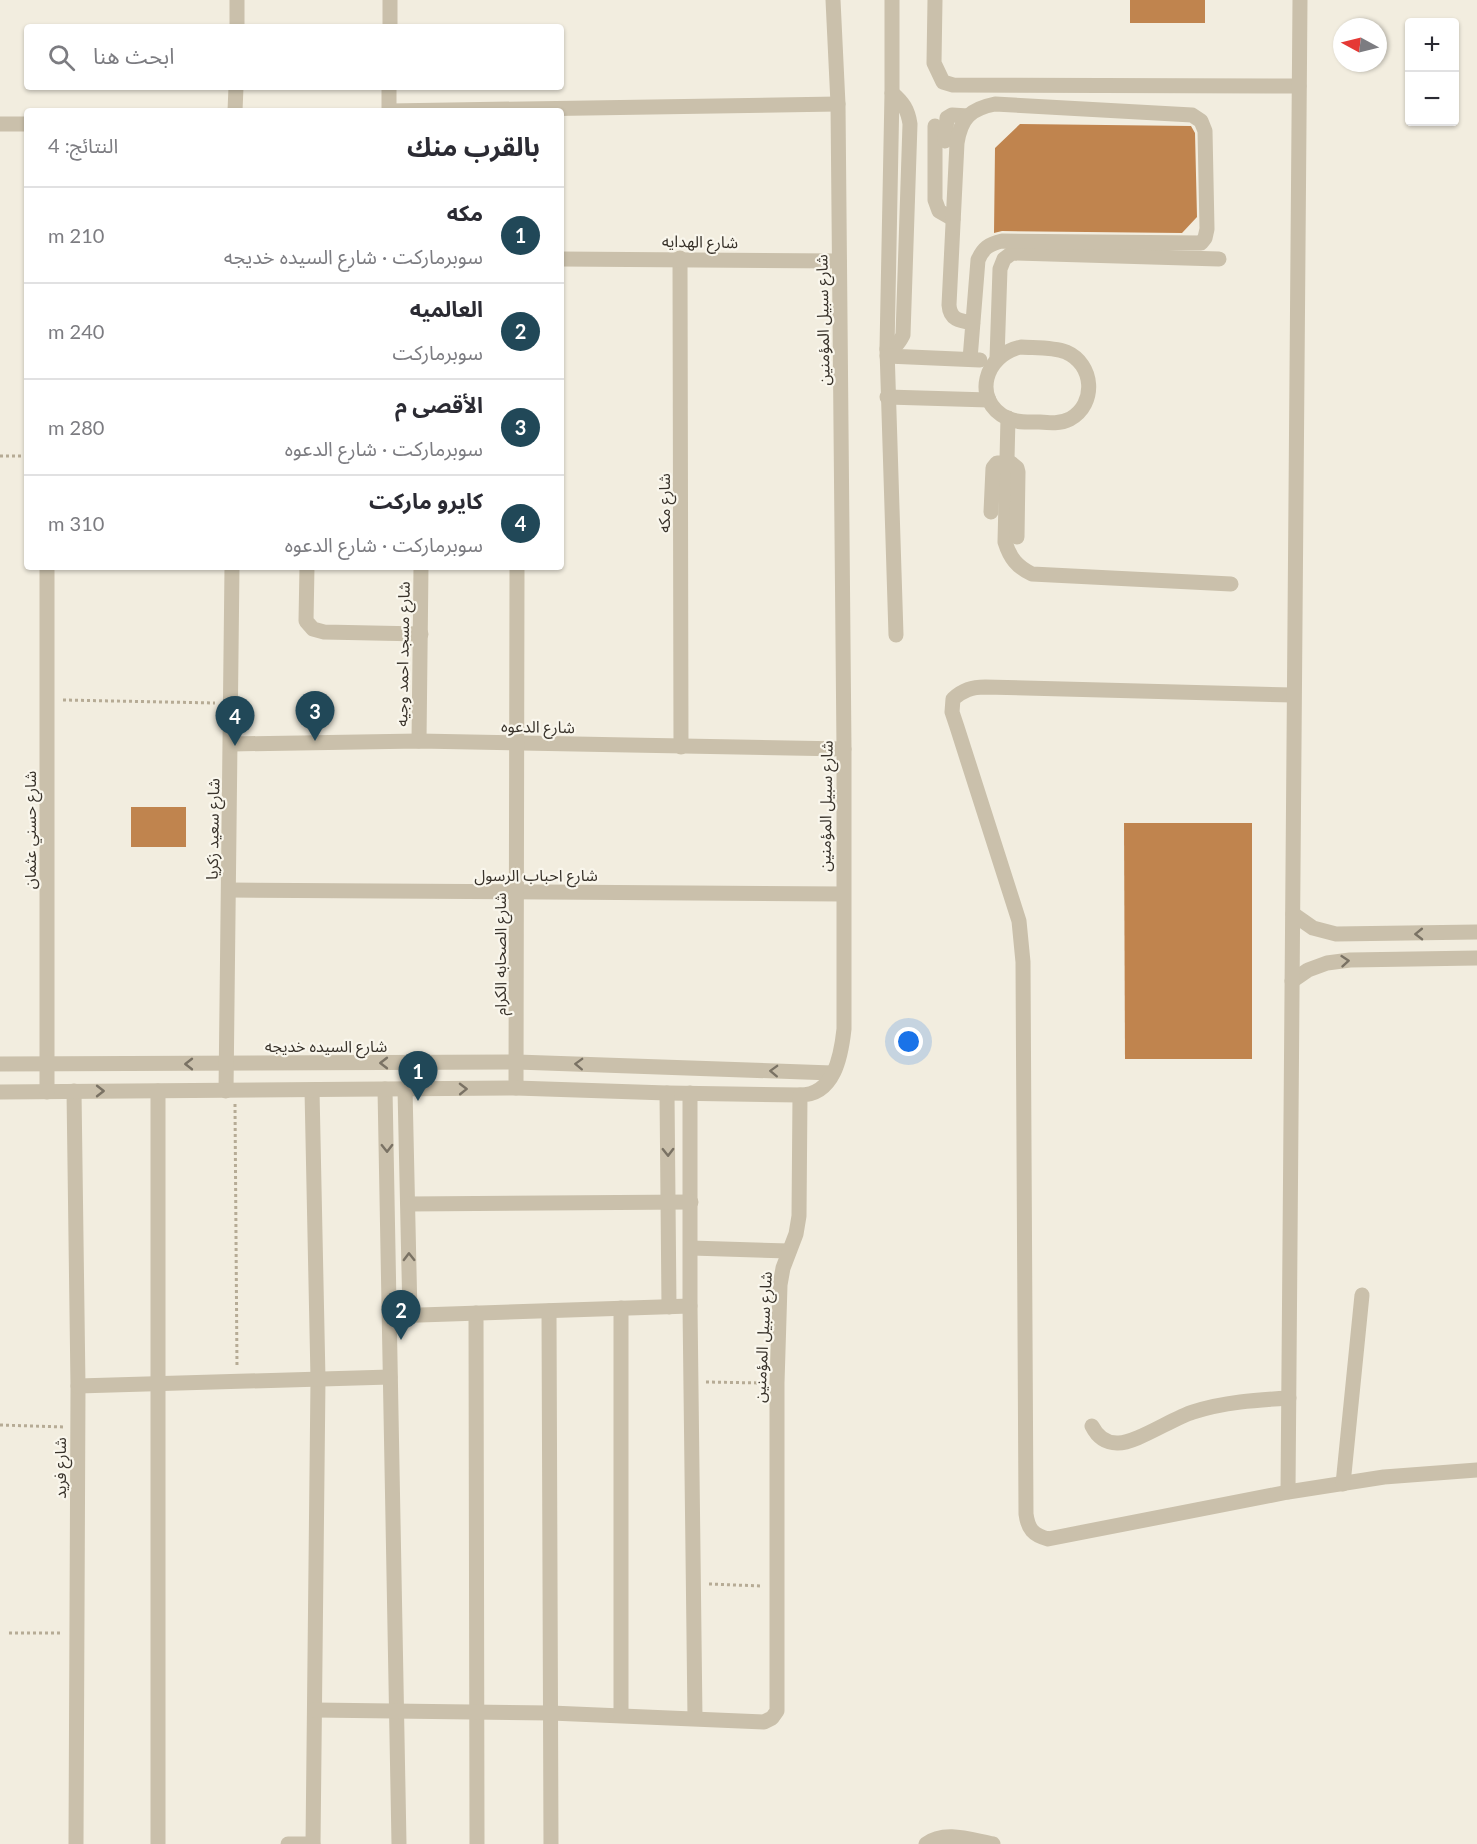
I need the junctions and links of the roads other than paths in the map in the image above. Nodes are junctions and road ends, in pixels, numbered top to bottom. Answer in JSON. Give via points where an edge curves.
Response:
{"nodes":[{"id":1,"x":237,"y":0,"type":"edge"},
{"id":2,"x":390,"y":0,"type":"edge"},
{"id":3,"x":833,"y":0,"type":"edge"},
{"id":4,"x":892,"y":0,"type":"edge"},
{"id":5,"x":935,"y":0,"type":"edge"},
{"id":6,"x":1300,"y":0,"type":"edge"},
{"id":7,"x":237,"y":24,"type":"edge"},
{"id":8,"x":390,"y":24,"type":"edge"},
{"id":9,"x":1299,"y":86,"type":"junction"},
{"id":10,"x":236,"y":90,"type":"edge"},
{"id":11,"x":389,"y":90,"type":"edge"},
{"id":12,"x":838,"y":104,"type":"junction"},
{"id":13,"x":235,"y":108,"type":"edge"},
{"id":14,"x":389,"y":108,"type":"edge"},
{"id":15,"x":564,"y":108,"type":"edge"},
{"id":16,"x":968,"y":116,"type":"junction"},
{"id":17,"x":0,"y":124,"type":"edge"},
{"id":18,"x":24,"y":124,"type":"edge"},
{"id":19,"x":935,"y":126,"type":"dead end"},
{"id":20,"x":945,"y":183,"type":"dead end"},
{"id":21,"x":953,"y":219,"type":"junction"},
{"id":22,"x":680,"y":258,"type":"junction"},
{"id":23,"x":564,"y":259,"type":"edge"},
{"id":24,"x":1219,"y":259,"type":"dead end"},
{"id":25,"x":839,"y":261,"type":"junction"},
{"id":26,"x":972,"y":323,"type":"junction"},
{"id":27,"x":887,"y":353,"type":"junction"},
{"id":28,"x":970,"y":359,"type":"junction"},
{"id":29,"x":996,"y":360,"type":"junction"},
{"id":30,"x":887,"y":397,"type":"junction"},
{"id":31,"x":990,"y":400,"type":"junction"},
{"id":32,"x":1008,"y":418,"type":"junction"},
{"id":33,"x":1007,"y":462,"type":"junction"},
{"id":34,"x":991,"y":512,"type":"dead end"},
{"id":35,"x":1017,"y":537,"type":"dead end"},
{"id":36,"x":47,"y":570,"type":"edge"},
{"id":37,"x":232,"y":570,"type":"edge"},
{"id":38,"x":307,"y":570,"type":"edge"},
{"id":39,"x":421,"y":570,"type":"edge"},
{"id":40,"x":517,"y":570,"type":"edge"},
{"id":41,"x":1231,"y":584,"type":"dead end"},
{"id":42,"x":421,"y":634,"type":"junction"},
{"id":43,"x":896,"y":635,"type":"dead end"},
{"id":44,"x":1293,"y":695,"type":"junction"},
{"id":45,"x":419,"y":741,"type":"junction"},
{"id":46,"x":231,"y":744,"type":"junction"},
{"id":47,"x":517,"y":744,"type":"junction"},
{"id":48,"x":681,"y":747,"type":"junction"},
{"id":49,"x":844,"y":749,"type":"junction"},
{"id":50,"x":229,"y":890,"type":"junction"},
{"id":51,"x":516,"y":891,"type":"junction"},
{"id":52,"x":843,"y":894,"type":"junction"},
{"id":53,"x":1293,"y":914,"type":"junction"},
{"id":54,"x":1477,"y":932,"type":"edge"},
{"id":55,"x":1477,"y":958,"type":"edge"},
{"id":56,"x":1292,"y":981,"type":"junction"},
{"id":57,"x":517,"y":1062,"type":"junction"},
{"id":58,"x":226,"y":1063,"type":"junction"},
{"id":59,"x":0,"y":1064,"type":"edge"},
{"id":60,"x":46,"y":1064,"type":"junction"},
{"id":61,"x":832,"y":1073,"type":"junction"},
{"id":62,"x":516,"y":1088,"type":"junction"},
{"id":63,"x":386,"y":1089,"type":"junction"},
{"id":64,"x":405,"y":1089,"type":"junction"},
{"id":65,"x":230,"y":1090,"type":"junction"},
{"id":66,"x":312,"y":1090,"type":"junction"},
{"id":67,"x":74,"y":1091,"type":"junction"},
{"id":68,"x":158,"y":1091,"type":"junction"},
{"id":69,"x":0,"y":1092,"type":"edge"},
{"id":70,"x":47,"y":1092,"type":"junction"},
{"id":71,"x":667,"y":1093,"type":"junction"},
{"id":72,"x":690,"y":1093,"type":"junction"},
{"id":73,"x":800,"y":1095,"type":"junction"},
{"id":74,"x":669,"y":1202,"type":"junction"},
{"id":75,"x":691,"y":1202,"type":"junction"},
{"id":76,"x":408,"y":1204,"type":"junction"},
{"id":77,"x":691,"y":1248,"type":"junction"},
{"id":78,"x":789,"y":1251,"type":"junction"},
{"id":79,"x":1362,"y":1295,"type":"dead end"},
{"id":80,"x":690,"y":1306,"type":"junction"},
{"id":81,"x":669,"y":1307,"type":"junction"},
{"id":82,"x":621,"y":1308,"type":"junction"},
{"id":83,"x":549,"y":1311,"type":"junction"},
{"id":84,"x":476,"y":1313,"type":"junction"},
{"id":85,"x":410,"y":1315,"type":"junction"},
{"id":86,"x":390,"y":1316,"type":"junction"},
{"id":87,"x":390,"y":1377,"type":"junction"},
{"id":88,"x":318,"y":1379,"type":"junction"},
{"id":89,"x":158,"y":1384,"type":"junction"},
{"id":90,"x":78,"y":1386,"type":"junction"},
{"id":91,"x":1289,"y":1398,"type":"junction"},
{"id":92,"x":1092,"y":1426,"type":"dead end"},
{"id":93,"x":1477,"y":1470,"type":"edge"},
{"id":94,"x":1343,"y":1484,"type":"junction"},
{"id":95,"x":1288,"y":1492,"type":"junction"},
{"id":96,"x":315,"y":1710,"type":"junction"},
{"id":97,"x":398,"y":1710,"type":"junction"},
{"id":98,"x":477,"y":1712,"type":"junction"},
{"id":99,"x":551,"y":1713,"type":"junction"},
{"id":100,"x":621,"y":1715,"type":"junction"},
{"id":101,"x":695,"y":1718,"type":"junction"},
{"id":102,"x":76,"y":1844,"type":"edge"},
{"id":103,"x":158,"y":1844,"type":"edge"},
{"id":104,"x":288,"y":1844,"type":"edge"},
{"id":105,"x":313,"y":1844,"type":"edge"},
{"id":106,"x":399,"y":1844,"type":"edge"},
{"id":107,"x":477,"y":1844,"type":"edge"},
{"id":108,"x":551,"y":1844,"type":"edge"},
{"id":109,"x":926,"y":1844,"type":"edge"},
{"id":110,"x":993,"y":1844,"type":"edge"}],
"edges":[{"from":1,"to":7,"type":"street"},
{"from":2,"to":8,"type":"street"},
{"from":3,"to":12,"type":"street","name":"شارع سبيل المؤمنين"},
{"from":4,"to":27,"type":"street","via":[[892,93],[902,100],[910,124],[903,334]]},
{"from":5,"to":9,"type":"street","via":[[934,63],[943,82],[953,85]]},
{"from":6,"to":9,"type":"street"},
{"from":9,"to":44,"type":"street"},
{"from":10,"to":13,"type":"street"},
{"from":11,"to":14,"type":"street"},
{"from":12,"to":15,"type":"street"},
{"from":12,"to":25,"type":"street","name":"شارع سبيل المؤمنين"},
{"from":16,"to":20,"type":"street","via":[[952,115],[945,121]]},
{"from":16,"to":21,"type":"street","via":[[959,128]]},
{"from":16,"to":26,"type":"street","via":[[980,107],[995,104],[1192,115],[1201,121],[1205,131],[1207,229],[1201,243],[993,243],[978,260]]},
{"from":17,"to":18,"type":"street"},
{"from":19,"to":21,"type":"street","via":[[935,200],[939,211]]},
{"from":21,"to":26,"type":"street","via":[[949,310],[956,320]]},
{"from":22,"to":23,"type":"street","name":"شارع الهدايه"},
{"from":22,"to":25,"type":"street","name":"شارع الهدايه"},
{"from":22,"to":48,"type":"street","name":"شارع مكه"},
{"from":24,"to":29,"type":"street","via":[[1012,254],[1004,259],[1000,269]]},
{"from":25,"to":49,"type":"street","name":"شارع سبيل المؤمنين"},
{"from":26,"to":28,"type":"street"},
{"from":27,"to":28,"type":"street"},
{"from":27,"to":30,"type":"street"},
{"from":28,"to":29,"type":"street"},
{"from":29,"to":31,"type":"street","via":[[986,382]]},
{"from":29,"to":32,"type":"street","via":[[1021,347],[1065,352],[1081,363],[1089,381],[1086,401],[1074,417],[1055,423]]},
{"from":30,"to":31,"type":"street"},
{"from":30,"to":43,"type":"street"},
{"from":31,"to":32,"type":"street"},
{"from":32,"to":33,"type":"street"},
{"from":33,"to":34,"type":"street","via":[[996,463],[993,468]]},
{"from":33,"to":35,"type":"street","via":[[1014,464],[1018,472]]},
{"from":33,"to":41,"type":"street","via":[[1005,542],[1020,568],[1032,574]]},
{"from":36,"to":60,"type":"street","name":"شارع حسني عثمان"},
{"from":37,"to":46,"type":"street","name":"شارع سعيد زكريا"},
{"from":38,"to":42,"type":"street","via":[[306,621],[314,630]]},
{"from":39,"to":42,"type":"street","name":"شارع مسجد احمد وجيه"},
{"from":40,"to":47,"type":"street","name":"شارع الصحابه الكرام"},
{"from":42,"to":45,"type":"street","name":"شارع مسجد احمد وجيه"},
{"from":44,"to":53,"type":"street"},
{"from":44,"to":95,"type":"street","via":[[974,687],[953,699],[952,712],[1019,921],[1023,962],[1028,1526],[1036,1536],[1048,1539]]},
{"from":45,"to":46,"type":"street","name":"شارع الدعوه"},
{"from":45,"to":47,"type":"street","name":"شارع الدعوه"},
{"from":46,"to":50,"type":"street","name":"شارع سعيد زكريا"},
{"from":47,"to":48,"type":"street","name":"شارع الدعوه"},
{"from":47,"to":51,"type":"street","name":"شارع الصحابه الكرام"},
{"from":48,"to":49,"type":"street","name":"شارع الدعوه"},
{"from":49,"to":52,"type":"street","name":"شارع سبيل المؤمنين"},
{"from":50,"to":51,"type":"street","name":"شارع احباب الرسول"},
{"from":50,"to":58,"type":"street","name":"شارع سعيد زكريا"},
{"from":51,"to":52,"type":"street","name":"شارع احباب الرسول"},
{"from":51,"to":57,"type":"street","name":"شارع الصحابه الكرام"},
{"from":52,"to":61,"type":"street","name":"شارع سبيل المؤمنين","via":[[844,1029]]},
{"from":54,"to":53,"type":"street","one_way":true,"via":[[1336,934],[1313,928]]},
{"from":53,"to":56,"type":"street"},
{"from":56,"to":55,"type":"street","one_way":true,"via":[[1308,970],[1338,961]]},
{"from":56,"to":91,"type":"street"},
{"from":57,"to":58,"type":"street","name":"شارع السيده خديجه","one_way":true},
{"from":61,"to":57,"type":"street","name":"شارع السيده خديجه","one_way":true},
{"from":57,"to":62,"type":"street","name":"شارع الصحابه الكرام"},
{"from":58,"to":60,"type":"street","name":"شارع السيده خديجه","one_way":true},
{"from":58,"to":65,"type":"street","name":"شارع سعيد زكريا"},
{"from":59,"to":60,"type":"street","name":"شارع السيده خديجه"},
{"from":60,"to":70,"type":"street","name":"شارع حسني عثمان"},
{"from":61,"to":73,"type":"street","name":"شارع سبيل المؤمنين","via":[[816,1093]]},
{"from":64,"to":62,"type":"street","one_way":true},
{"from":62,"to":71,"type":"street"},
{"from":63,"to":64,"type":"street"},
{"from":63,"to":66,"type":"street"},
{"from":63,"to":86,"type":"street","one_way":true},
{"from":64,"to":76,"type":"street"},
{"from":65,"to":66,"type":"street"},
{"from":65,"to":68,"type":"street"},
{"from":66,"to":88,"type":"street"},
{"from":67,"to":68,"type":"street","one_way":true},
{"from":67,"to":70,"type":"street"},
{"from":67,"to":90,"type":"street","name":"شارع فريد"},
{"from":68,"to":89,"type":"street"},
{"from":69,"to":70,"type":"street"},
{"from":71,"to":72,"type":"street"},
{"from":71,"to":74,"type":"street","one_way":true},
{"from":72,"to":73,"type":"street"},
{"from":72,"to":75,"type":"street"},
{"from":73,"to":78,"type":"street","name":"شارع سبيل المؤمنين","via":[[799,1216]]},
{"from":74,"to":75,"type":"street"},
{"from":74,"to":76,"type":"street"},
{"from":74,"to":81,"type":"street"},
{"from":75,"to":77,"type":"street"},
{"from":85,"to":76,"type":"street","one_way":true},
{"from":77,"to":78,"type":"street"},
{"from":77,"to":80,"type":"street"},
{"from":78,"to":101,"type":"street","name":"شارع سبيل المؤمنين","via":[[780,1285],[777,1383],[777,1711],[764,1722]]},
{"from":79,"to":94,"type":"street"},
{"from":80,"to":81,"type":"street"},
{"from":80,"to":101,"type":"street"},
{"from":81,"to":82,"type":"street"},
{"from":82,"to":83,"type":"street"},
{"from":82,"to":100,"type":"street"},
{"from":83,"to":84,"type":"street"},
{"from":83,"to":99,"type":"street"},
{"from":84,"to":85,"type":"street"},
{"from":84,"to":98,"type":"street"},
{"from":85,"to":86,"type":"street"},
{"from":86,"to":87,"type":"street"},
{"from":87,"to":88,"type":"street"},
{"from":87,"to":97,"type":"street"},
{"from":88,"to":89,"type":"street"},
{"from":88,"to":96,"type":"street"},
{"from":89,"to":90,"type":"street"},
{"from":89,"to":103,"type":"street"},
{"from":90,"to":102,"type":"street","name":"شارع فريد"},
{"from":91,"to":92,"type":"street","via":[[1233,1403],[1192,1412],[1119,1444],[1106,1441]]},
{"from":91,"to":95,"type":"street"},
{"from":93,"to":94,"type":"street"},
{"from":94,"to":95,"type":"street"},
{"from":96,"to":97,"type":"street","name":"شارع سبيل المؤمنين"},
{"from":96,"to":105,"type":"street"},
{"from":97,"to":98,"type":"street","name":"شارع سبيل المؤمنين"},
{"from":97,"to":106,"type":"street"},
{"from":98,"to":99,"type":"street","name":"شارع سبيل المؤمنين"},
{"from":98,"to":107,"type":"street"},
{"from":99,"to":100,"type":"street","name":"شارع سبيل المؤمنين"},
{"from":99,"to":108,"type":"street"},
{"from":100,"to":101,"type":"street","name":"شارع سبيل المؤمنين"},
{"from":104,"to":105,"type":"street"},
{"from":109,"to":110,"type":"street","via":[[944,1836]]}]}
